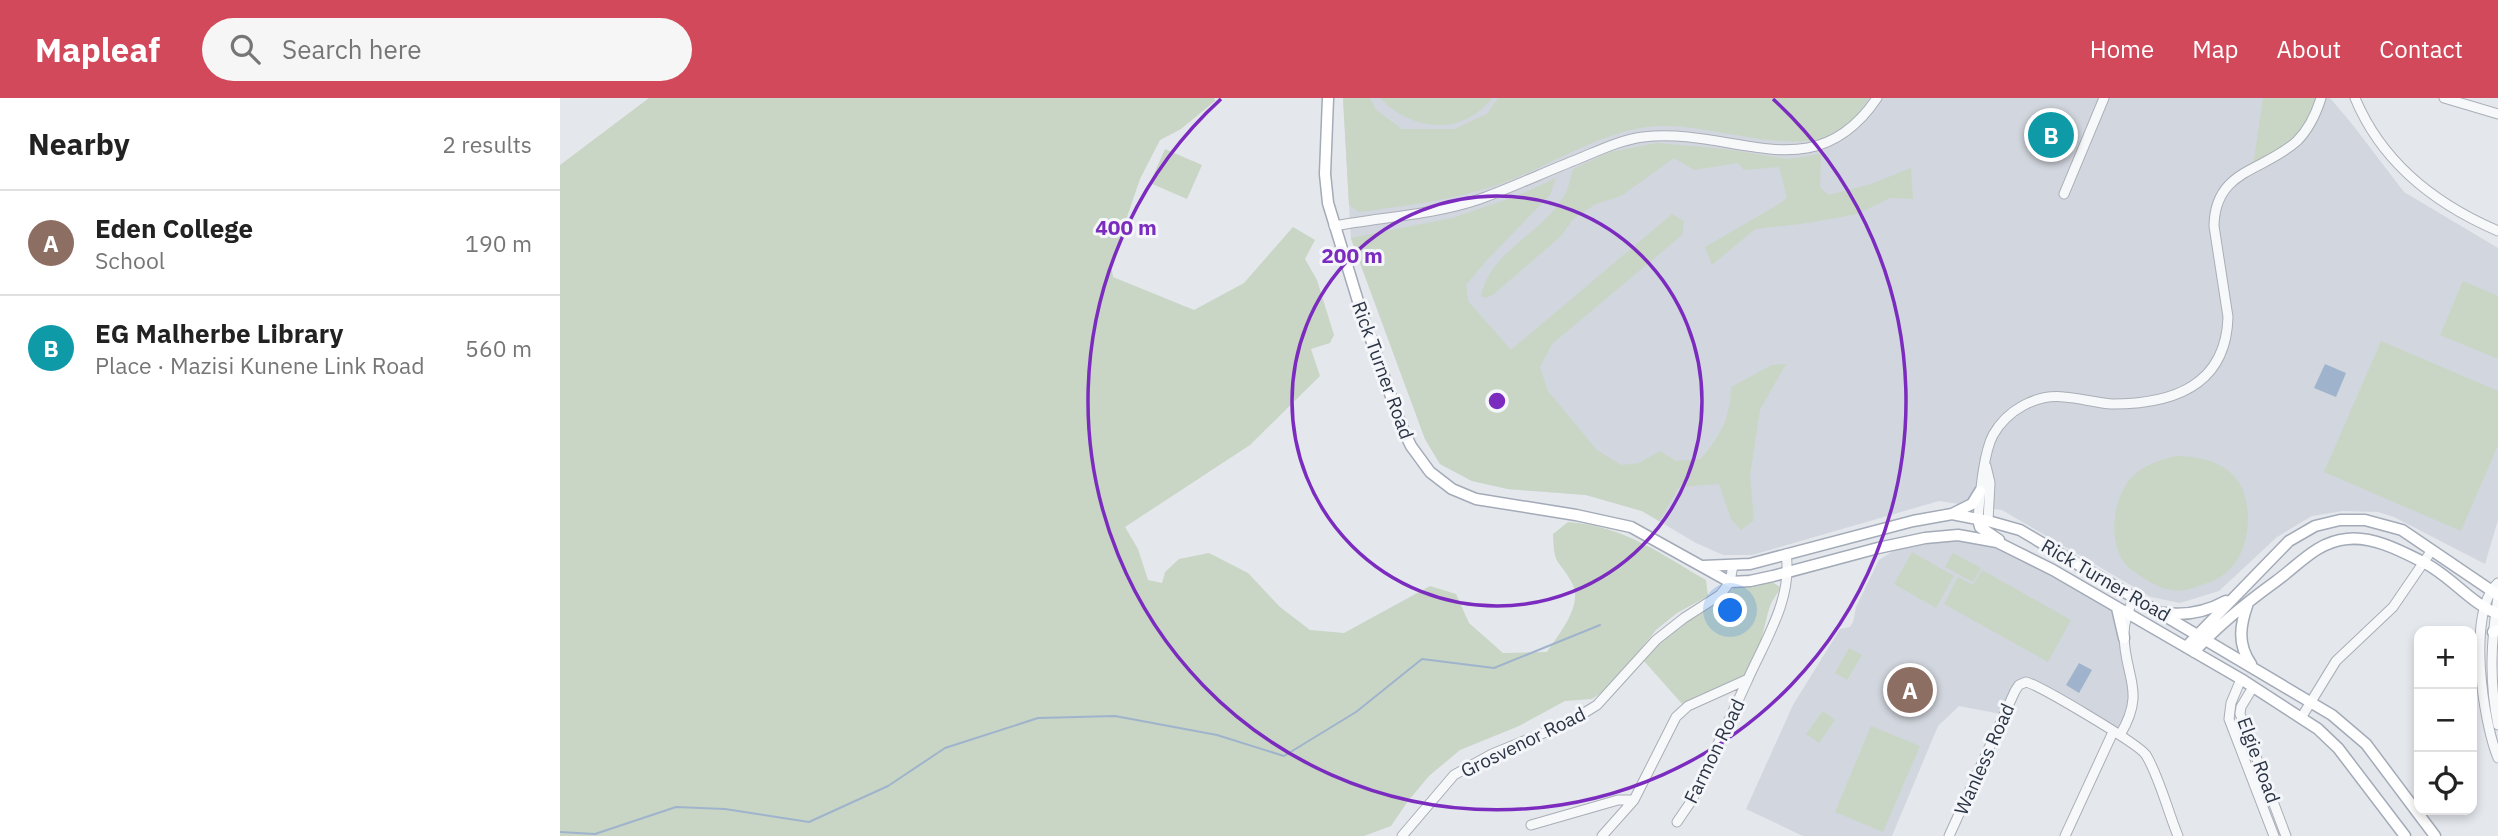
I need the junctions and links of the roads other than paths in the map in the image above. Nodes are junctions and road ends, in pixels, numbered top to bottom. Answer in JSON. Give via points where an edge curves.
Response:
{"nodes":[{"id":1,"x":1328,"y":98,"type":"edge"},
{"id":2,"x":1877,"y":98,"type":"edge"},
{"id":3,"x":2104,"y":98,"type":"edge"},
{"id":4,"x":2321,"y":98,"type":"edge"},
{"id":5,"x":2355,"y":98,"type":"edge"},
{"id":6,"x":2444,"y":98,"type":"edge"},
{"id":7,"x":2498,"y":114,"type":"edge"},
{"id":8,"x":2064,"y":194,"type":"dead end"},
{"id":9,"x":1334,"y":226,"type":"junction"},
{"id":10,"x":2498,"y":231,"type":"edge"},
{"id":11,"x":1986,"y":464,"type":"junction"},
{"id":12,"x":1980,"y":491,"type":"junction"},
{"id":13,"x":1952,"y":514,"type":"junction"},
{"id":14,"x":1982,"y":522,"type":"junction"},
{"id":15,"x":1958,"y":535,"type":"junction"},
{"id":16,"x":2013,"y":549,"type":"junction"},
{"id":17,"x":2432,"y":550,"type":"junction"},
{"id":18,"x":1786,"y":554,"type":"junction"},
{"id":19,"x":2425,"y":563,"type":"junction"},
{"id":20,"x":1733,"y":565,"type":"junction"},
{"id":21,"x":1703,"y":566,"type":"junction"},
{"id":22,"x":1789,"y":572,"type":"junction"},
{"id":23,"x":2259,"y":572,"type":"junction"},
{"id":24,"x":1730,"y":582,"type":"junction"},
{"id":25,"x":2272,"y":584,"type":"junction"},
{"id":26,"x":2496,"y":591,"type":"edge"},
{"id":27,"x":2238,"y":595,"type":"junction"},
{"id":28,"x":2134,"y":597,"type":"junction"},
{"id":29,"x":2249,"y":601,"type":"junction"},
{"id":30,"x":2117,"y":608,"type":"junction"},
{"id":31,"x":2493,"y":612,"type":"edge"},
{"id":32,"x":2161,"y":613,"type":"junction"},
{"id":33,"x":2127,"y":615,"type":"junction"},
{"id":34,"x":2496,"y":631,"type":"edge"},
{"id":35,"x":2202,"y":636,"type":"junction"},
{"id":36,"x":2124,"y":638,"type":"junction"},
{"id":37,"x":2190,"y":650,"type":"junction"},
{"id":38,"x":2253,"y":667,"type":"junction"},
{"id":39,"x":1748,"y":679,"type":"junction"},
{"id":40,"x":2241,"y":679,"type":"junction"},
{"id":41,"x":2253,"y":687,"type":"junction"},
{"id":42,"x":1728,"y":689,"type":"junction"},
{"id":43,"x":1740,"y":699,"type":"junction"},
{"id":44,"x":2311,"y":702,"type":"junction"},
{"id":45,"x":2301,"y":718,"type":"junction"},
{"id":46,"x":2498,"y":724,"type":"edge"},
{"id":47,"x":2487,"y":725,"type":"junction"},
{"id":48,"x":2117,"y":734,"type":"junction"},
{"id":49,"x":2250,"y":742,"type":"junction"},
{"id":50,"x":2239,"y":746,"type":"junction"},
{"id":51,"x":2498,"y":758,"type":"edge"},
{"id":52,"x":1634,"y":800,"type":"junction"},
{"id":53,"x":1677,"y":822,"type":"dead end"},
{"id":54,"x":1531,"y":825,"type":"dead end"},
{"id":55,"x":1402,"y":836,"type":"edge"},
{"id":56,"x":1602,"y":836,"type":"edge"},
{"id":57,"x":1950,"y":836,"type":"edge"},
{"id":58,"x":2065,"y":836,"type":"edge"},
{"id":59,"x":2178,"y":836,"type":"edge"},
{"id":60,"x":2274,"y":836,"type":"edge"},
{"id":61,"x":2286,"y":836,"type":"edge"},
{"id":62,"x":2405,"y":836,"type":"edge"},
{"id":63,"x":2435,"y":836,"type":"edge"}],
"edges":[{"from":1,"to":9,"type":"main road","name":"Rick Turner Road","via":[[1326,189]]},
{"from":2,"to":9,"type":"street","via":[[1854,127],[1820,146],[1768,149],[1691,136],[1628,140],[1479,199]]},
{"from":3,"to":8,"type":"street"},
{"from":4,"to":11,"type":"street","via":[[2295,142],[2240,175],[2218,199],[2214,226],[2228,329],[2222,352],[2205,377],[2185,391],[2149,401],[2109,404],[2060,397],[2033,401],[2013,411],[2000,425]]},
{"from":5,"to":10,"type":"street","via":[[2373,133],[2407,176],[2453,209]]},
{"from":6,"to":7,"type":"street"},
{"from":9,"to":21,"type":"main road","name":"Rick Turner Road","via":[[1401,425],[1430,472],[1452,489],[1476,499],[1631,527]]},
{"from":11,"to":12,"type":"street"},
{"from":11,"to":14,"type":"street","via":[[1990,483]]},
{"from":12,"to":13,"type":"main road","via":[[1967,508]]},
{"from":12,"to":14,"type":"street"},
{"from":13,"to":14,"type":"main road","name":"Rick Turner Road"},
{"from":13,"to":18,"type":"main road","name":"Rick Turner Road"},
{"from":14,"to":15,"type":"main road"},
{"from":14,"to":16,"type":"main road"},
{"from":14,"to":28,"type":"main road","name":"Rick Turner Road","via":[[2020,530]]},
{"from":15,"to":16,"type":"main road","name":"Rick Turner Road"},
{"from":15,"to":22,"type":"main road","name":"Rick Turner Road","via":[[1908,541]]},
{"from":16,"to":30,"type":"main road","name":"Rick Turner Road"},
{"from":17,"to":19,"type":"street"},
{"from":17,"to":23,"type":"main road","via":[[2388,525],[2340,520],[2289,541]]},
{"from":17,"to":26,"type":"main road"},
{"from":18,"to":20,"type":"main road","name":"Rick Turner Road"},
{"from":18,"to":22,"type":"street"},
{"from":19,"to":25,"type":"main road","via":[[2374,541],[2348,539],[2308,554]]},
{"from":19,"to":31,"type":"main road"},
{"from":19,"to":44,"type":"street","via":[[2393,607],[2336,661]]},
{"from":20,"to":21,"type":"main road","name":"Rick Turner Road"},
{"from":20,"to":24,"type":"street"},
{"from":21,"to":24,"type":"main road","name":"Rick Turner Road"},
{"from":22,"to":24,"type":"main road","name":"Rick Turner Road"},
{"from":22,"to":39,"type":"street","name":"Farmon Road","via":[[1785,597]]},
{"from":23,"to":25,"type":"main road"},
{"from":23,"to":27,"type":"main road"},
{"from":24,"to":55,"type":"street","name":"Grosvenor Road","via":[[1720,595],[1656,640],[1583,715],[1454,775]]},
{"from":25,"to":29,"type":"main road"},
{"from":26,"to":31,"type":"street"},
{"from":27,"to":32,"type":"main road","via":[[2201,612]]},
{"from":27,"to":35,"type":"main road"},
{"from":28,"to":32,"type":"main road","name":"Rick Turner Road"},
{"from":28,"to":33,"type":"street"},
{"from":29,"to":35,"type":"main road"},
{"from":29,"to":38,"type":"main road","via":[[2241,637]]},
{"from":30,"to":33,"type":"main road","name":"Rick Turner Road"},
{"from":30,"to":36,"type":"main road"},
{"from":31,"to":34,"type":"street"},
{"from":31,"to":47,"type":"street","via":[[2482,626],[2480,666]]},
{"from":32,"to":35,"type":"main road","name":"Rick Turner Road"},
{"from":33,"to":36,"type":"street"},
{"from":33,"to":37,"type":"main road","name":"Rick Turner Road"},
{"from":34,"to":46,"type":"street","via":[[2492,685]]},
{"from":35,"to":37,"type":"main road"},
{"from":35,"to":38,"type":"main road","name":"Rick Turner Road"},
{"from":36,"to":48,"type":"street","via":[[2134,695],[2131,714]]},
{"from":37,"to":40,"type":"main road","name":"Rick Turner Road"},
{"from":38,"to":44,"type":"main road","name":"Rick Turner Road"},
{"from":39,"to":42,"type":"street"},
{"from":39,"to":43,"type":"street","name":"Farmon Road"},
{"from":40,"to":41,"type":"main road","name":"Rick Turner Road"},
{"from":40,"to":50,"type":"street","name":"Elgie Road","via":[[2229,711]]},
{"from":41,"to":45,"type":"main road","name":"Rick Turner Road"},
{"from":41,"to":49,"type":"street","name":"Elgie Road","via":[[2241,707]]},
{"from":42,"to":43,"type":"street"},
{"from":42,"to":52,"type":"street","via":[[1676,716]]},
{"from":43,"to":53,"type":"street","name":"Farmon Road"},
{"from":44,"to":45,"type":"street"},
{"from":44,"to":63,"type":"main road","name":"Rick Turner Road","via":[[2358,735]]},
{"from":45,"to":62,"type":"main road","name":"Rick Turner Road","via":[[2338,748]]},
{"from":46,"to":47,"type":"street"},
{"from":47,"to":51,"type":"street"},
{"from":48,"to":57,"type":"street","name":"Wanless Road","via":[[2031,683],[2022,683]]},
{"from":48,"to":58,"type":"street"},
{"from":48,"to":59,"type":"street","via":[[2146,755]]},
{"from":49,"to":50,"type":"street"},
{"from":49,"to":61,"type":"street","name":"Elgie Road"},
{"from":50,"to":60,"type":"street","name":"Elgie Road"},
{"from":52,"to":54,"type":"street","via":[[1618,800]]},
{"from":52,"to":56,"type":"street"}]}
